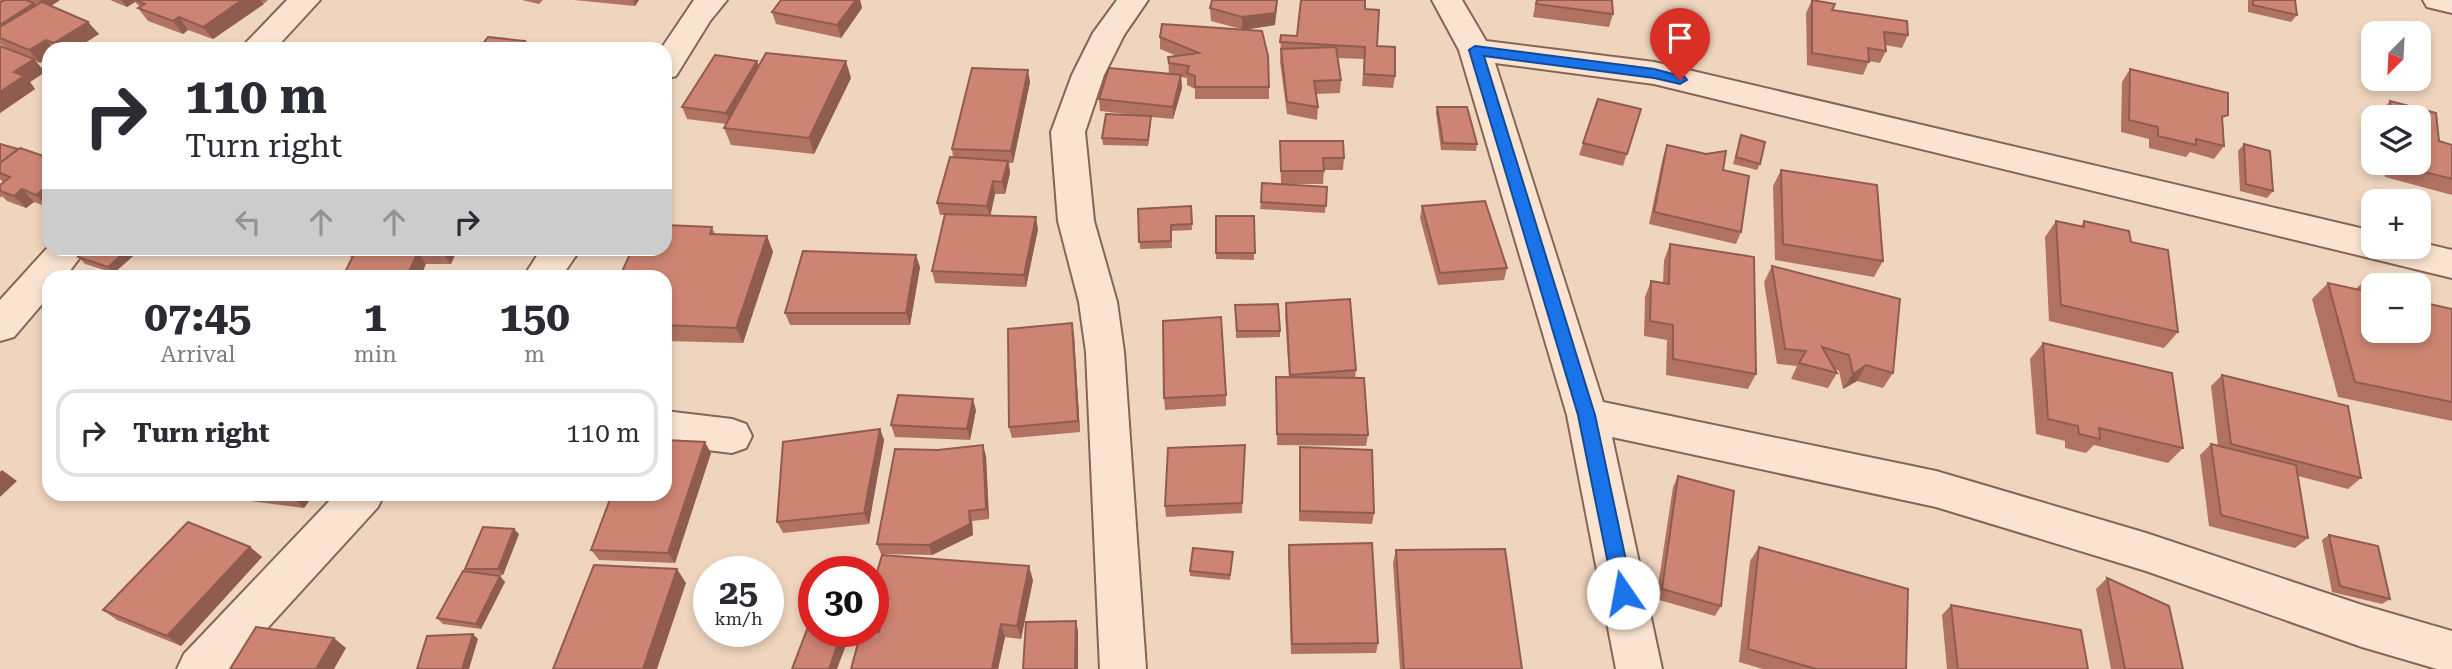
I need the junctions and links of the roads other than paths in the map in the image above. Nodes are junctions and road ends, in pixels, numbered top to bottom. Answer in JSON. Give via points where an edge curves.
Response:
{"nodes":[{"id":1,"x":305,"y":0,"type":"edge"},
{"id":2,"x":712,"y":0,"type":"edge"},
{"id":3,"x":1133,"y":0,"type":"edge"},
{"id":4,"x":1447,"y":0,"type":"edge"},
{"id":5,"x":2438,"y":0,"type":"edge"},
{"id":6,"x":2452,"y":3,"type":"edge"},
{"id":7,"x":263,"y":42,"type":"edge"},
{"id":8,"x":1475,"y":50,"type":"junction"},
{"id":9,"x":672,"y":57,"type":"edge"},
{"id":10,"x":2361,"y":242,"type":"edge"},
{"id":11,"x":62,"y":256,"type":"edge"},
{"id":12,"x":2431,"y":259,"type":"edge"},
{"id":13,"x":2452,"y":264,"type":"edge"},
{"id":14,"x":50,"y":270,"type":"edge"},
{"id":15,"x":42,"y":279,"type":"edge"},
{"id":16,"x":0,"y":326,"type":"edge"},
{"id":17,"x":1587,"y":415,"type":"junction"},
{"id":18,"x":672,"y":429,"type":"edge"},
{"id":19,"x":732,"y":436,"type":"dead end"},
{"id":20,"x":356,"y":501,"type":"edge"},
{"id":21,"x":2452,"y":652,"type":"edge"},
{"id":22,"x":200,"y":669,"type":"edge"},
{"id":23,"x":1123,"y":669,"type":"edge"},
{"id":24,"x":1639,"y":669,"type":"edge"}],
"edges":[{"from":1,"to":7,"type":"street"},
{"from":2,"to":9,"type":"street"},
{"from":3,"to":23,"type":"street","via":[[1108,33],[1068,132],[1076,221],[1098,302],[1105,352]]},
{"from":4,"to":8,"type":"street"},
{"from":5,"to":6,"type":"street"},
{"from":8,"to":10,"type":"street","via":[[1654,74]]},
{"from":8,"to":17,"type":"street"},
{"from":11,"to":14,"type":"street"},
{"from":12,"to":13,"type":"street"},
{"from":15,"to":16,"type":"street"},
{"from":17,"to":21,"type":"street","via":[[1936,489]]},
{"from":17,"to":24,"type":"street"},
{"from":18,"to":19,"type":"street"},
{"from":20,"to":22,"type":"street"}]}
